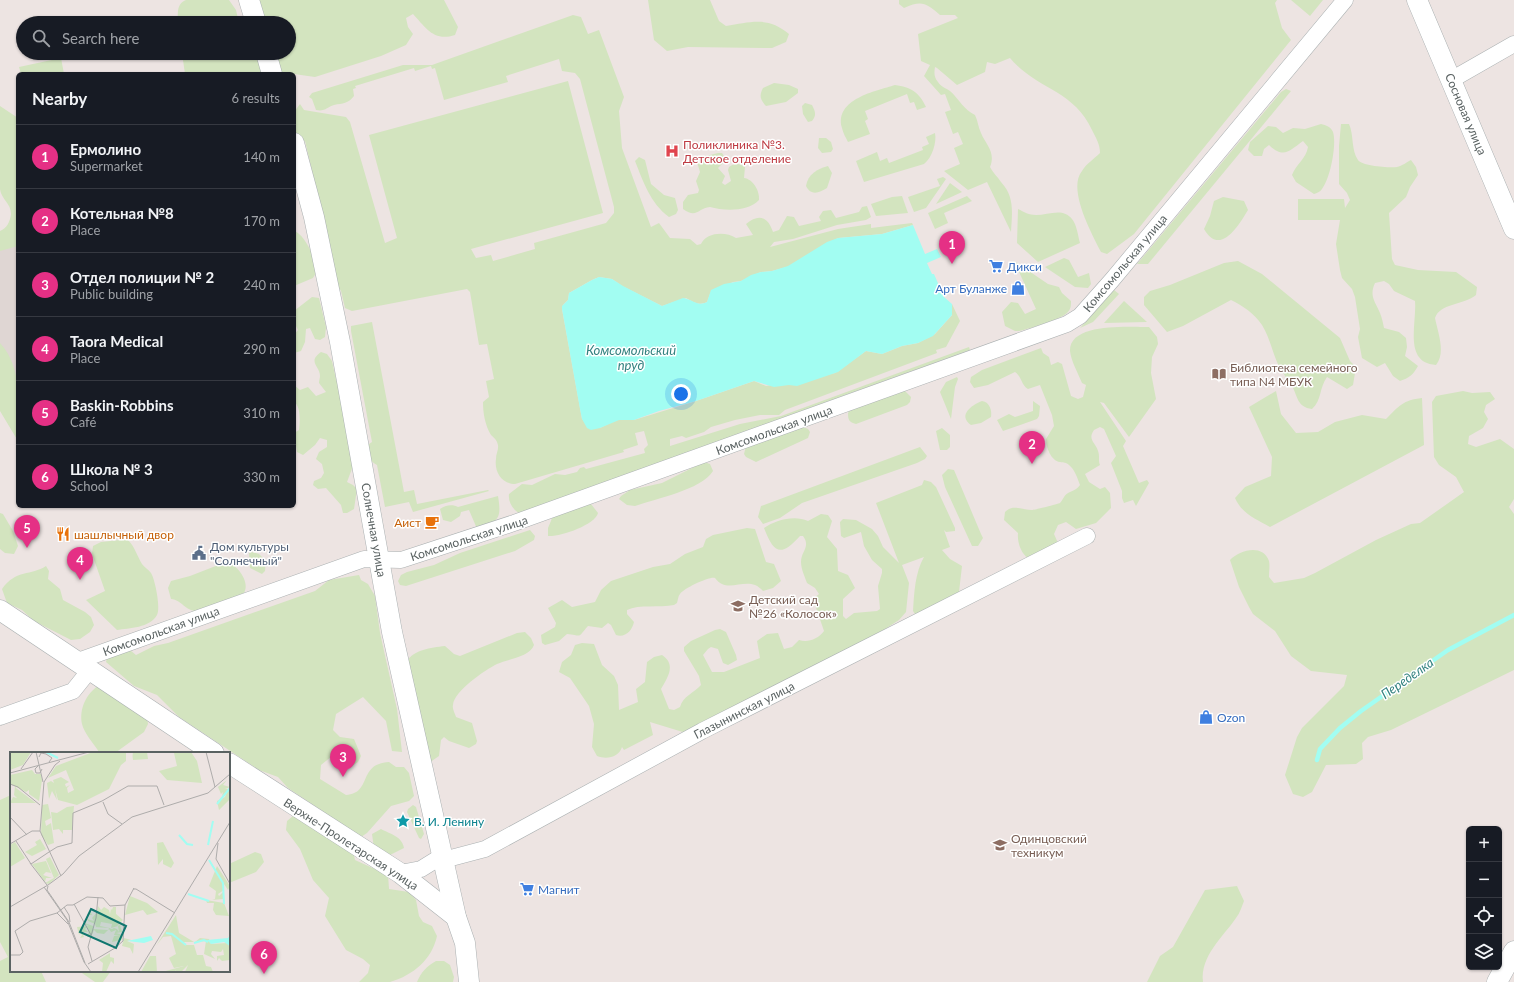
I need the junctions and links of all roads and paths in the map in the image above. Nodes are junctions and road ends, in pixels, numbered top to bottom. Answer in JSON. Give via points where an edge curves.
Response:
{"nodes":[{"id":1,"x":249,"y":0,"type":"edge"},
{"id":2,"x":1345,"y":0,"type":"edge"},
{"id":3,"x":1417,"y":0,"type":"edge"},
{"id":4,"x":254,"y":16,"type":"edge"},
{"id":5,"x":1514,"y":44,"type":"edge"},
{"id":6,"x":268,"y":60,"type":"edge"},
{"id":7,"x":271,"y":72,"type":"edge"},
{"id":8,"x":1451,"y":80,"type":"junction"},
{"id":9,"x":296,"y":150,"type":"edge"},
{"id":10,"x":1514,"y":229,"type":"edge"},
{"id":11,"x":1087,"y":536,"type":"dead end"},
{"id":12,"x":379,"y":558,"type":"junction"},
{"id":13,"x":0,"y":610,"type":"edge"},
{"id":14,"x":82,"y":666,"type":"junction"},
{"id":15,"x":0,"y":717,"type":"edge"},
{"id":16,"x":212,"y":752,"type":"edge"},
{"id":17,"x":230,"y":764,"type":"edge"},
{"id":18,"x":442,"y":856,"type":"junction"},
{"id":19,"x":400,"y":873,"type":"junction"},
{"id":20,"x":456,"y":917,"type":"junction"},
{"id":21,"x":1514,"y":951,"type":"edge"},
{"id":22,"x":469,"y":982,"type":"edge"},
{"id":23,"x":1497,"y":982,"type":"edge"}],
"edges":[{"from":1,"to":4,"type":"street"},
{"from":2,"to":12,"type":"street","name":"Комсомольская улица","via":[[1112,280],[1080,316],[1068,324],[514,524],[401,560]]},
{"from":3,"to":8,"type":"street","name":"Сосновая улица"},
{"from":5,"to":8,"type":"street"},
{"from":6,"to":7,"type":"street"},
{"from":8,"to":10,"type":"street","name":"Сосновая улица"},
{"from":9,"to":12,"type":"street","name":"Солнечная улица","via":[[334,310]]},
{"from":11,"to":18,"type":"street","name":"Глазынинская улица","via":[[702,731],[485,849],[451,858]]},
{"from":12,"to":14,"type":"street","name":"Комсомольская улица","via":[[364,559],[326,572]]},
{"from":12,"to":18,"type":"street","name":"Солнечная улица","via":[[392,632]]},
{"from":13,"to":14,"type":"street"},
{"from":14,"to":15,"type":"street","via":[[73,691]]},
{"from":14,"to":16,"type":"street"},
{"from":17,"to":19,"type":"street","name":"Верхне-Пролетарская улица"},
{"from":18,"to":19,"type":"street","name":"Глазынинская улица","via":[[421,869]]},
{"from":18,"to":20,"type":"street","name":"Солнечная улица"},
{"from":19,"to":20,"type":"street","name":"Верхне-Пролетарская улица"},
{"from":20,"to":22,"type":"street","via":[[465,942]]},
{"from":21,"to":23,"type":"street"}]}
